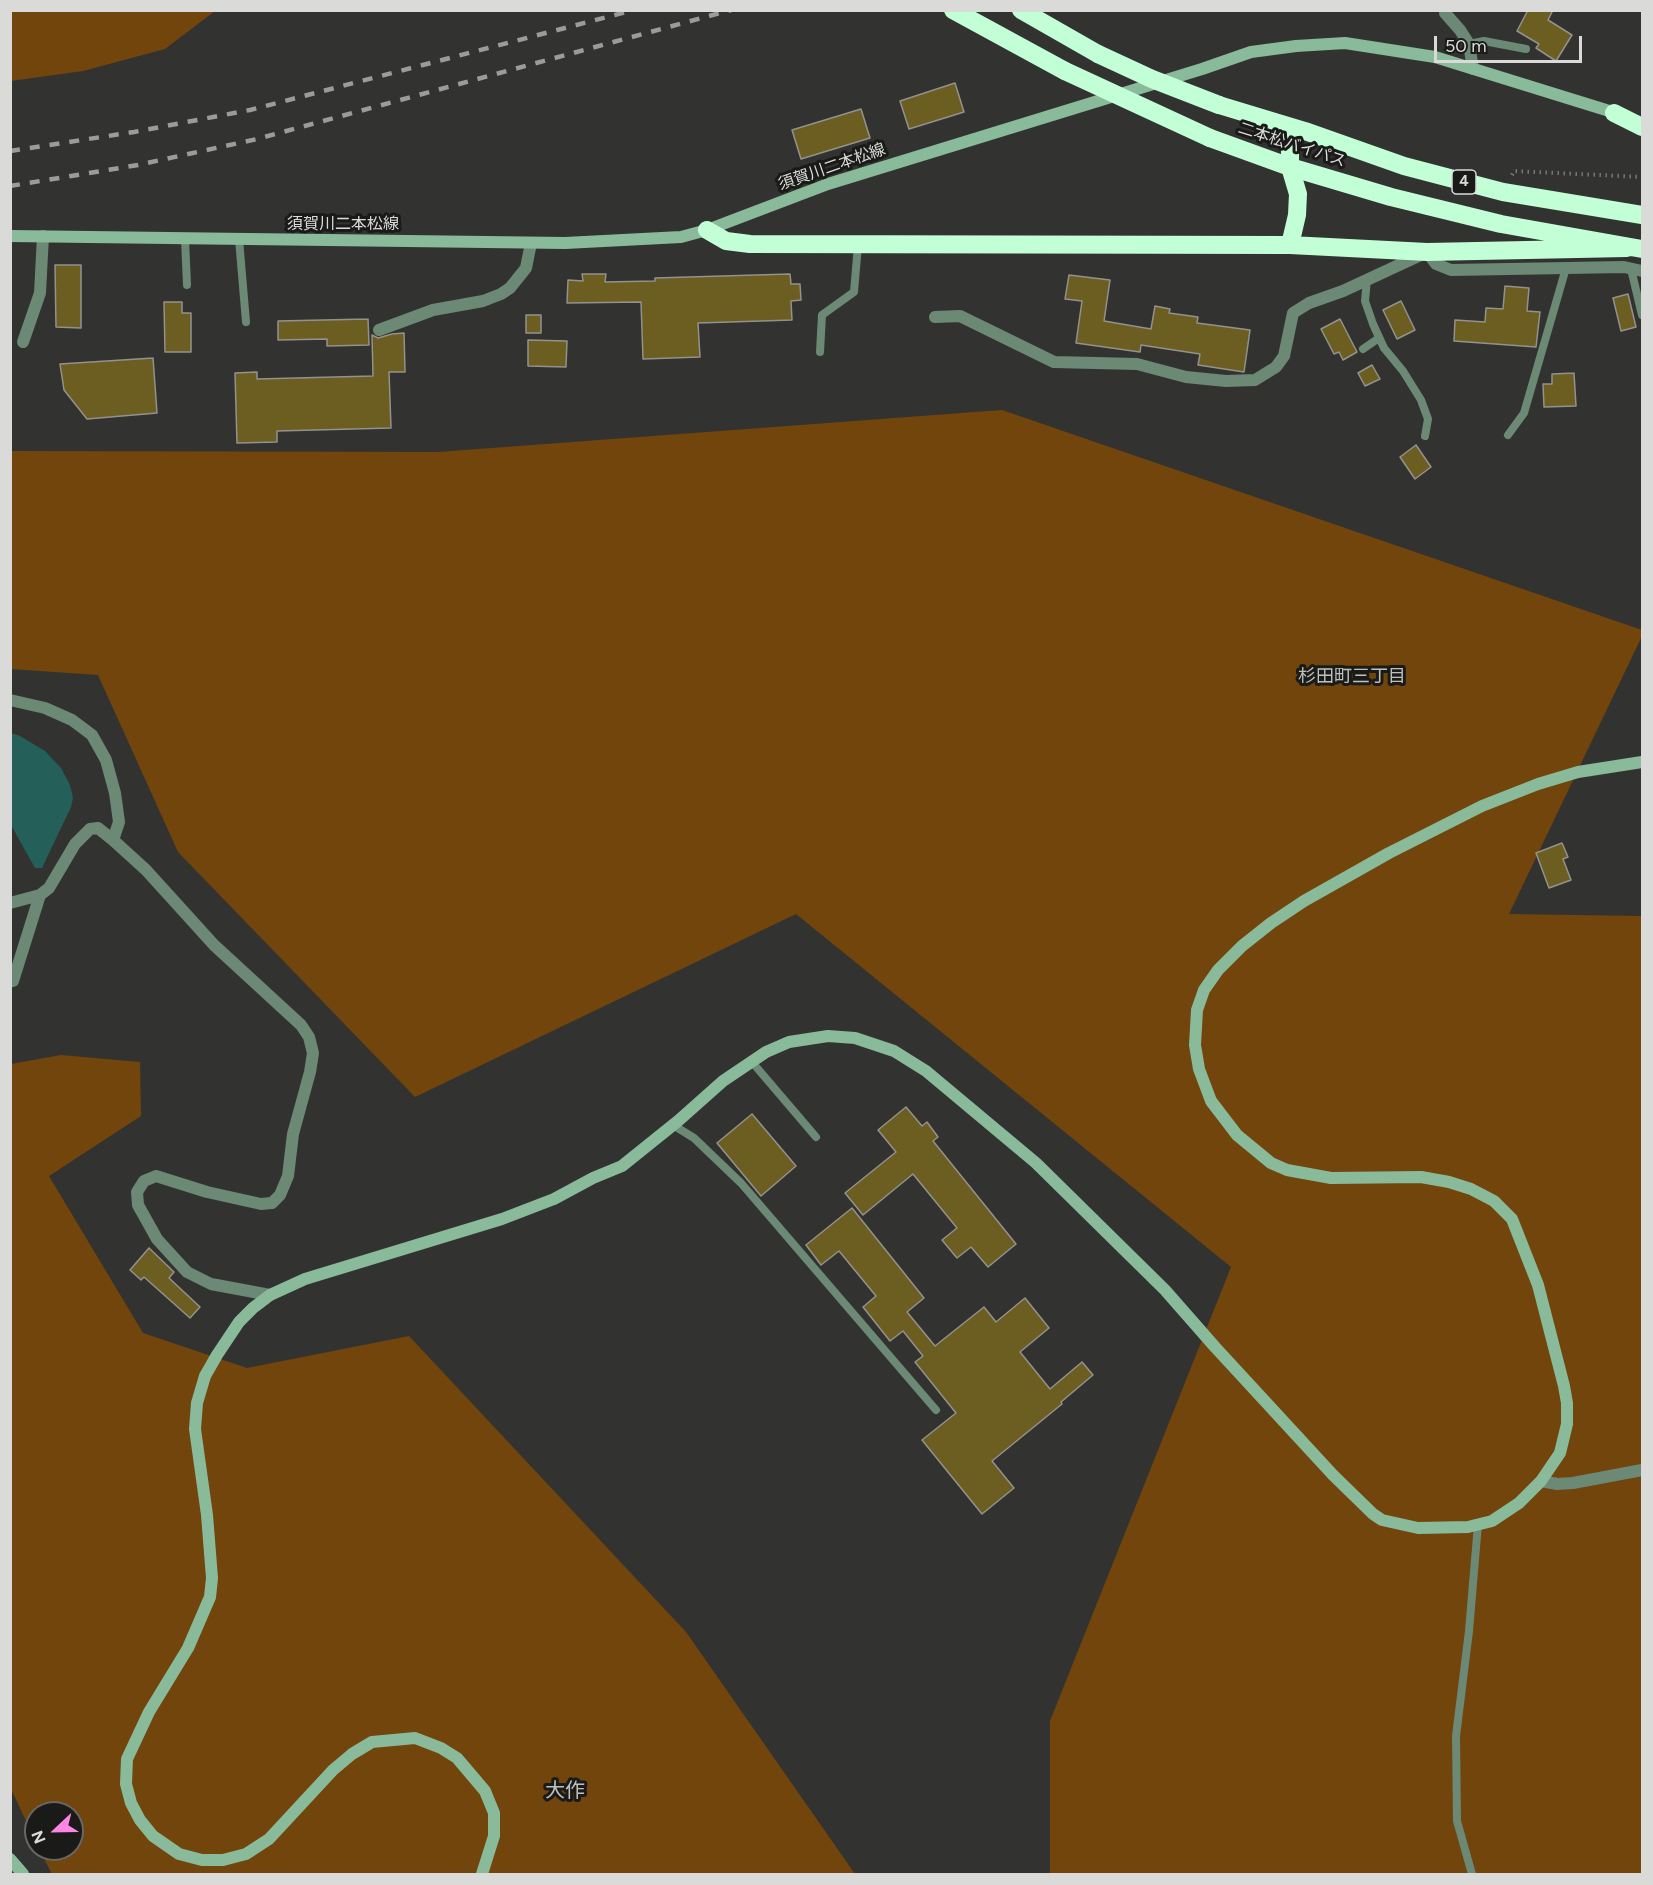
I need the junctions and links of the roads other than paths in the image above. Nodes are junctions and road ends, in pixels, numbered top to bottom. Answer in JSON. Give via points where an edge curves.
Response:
{"nodes":[{"id":1,"x":1021,"y":10,"type":"edge"},
{"id":2,"x":1444,"y":12,"type":"edge"},
{"id":3,"x":961,"y":15,"type":"edge"},
{"id":4,"x":1469,"y":44,"type":"junction"},
{"id":5,"x":1526,"y":49,"type":"dead end"},
{"id":6,"x":1473,"y":69,"type":"junction"},
{"id":7,"x":1614,"y":113,"type":"junction"},
{"id":8,"x":1642,"y":119,"type":"edge"},
{"id":9,"x":1290,"y":128,"type":"junction"},
{"id":10,"x":1642,"y":128,"type":"edge"},
{"id":11,"x":1290,"y":167,"type":"junction"},
{"id":12,"x":1642,"y":215,"type":"edge"},
{"id":13,"x":707,"y":230,"type":"junction"},
{"id":14,"x":10,"y":236,"type":"edge"},
{"id":15,"x":43,"y":236,"type":"junction"},
{"id":16,"x":185,"y":239,"type":"junction"},
{"id":17,"x":238,"y":239,"type":"junction"},
{"id":18,"x":531,"y":243,"type":"junction"},
{"id":19,"x":858,"y":244,"type":"junction"},
{"id":20,"x":1290,"y":245,"type":"junction"},
{"id":21,"x":1635,"y":248,"type":"edge"},
{"id":22,"x":1427,"y":252,"type":"junction"},
{"id":23,"x":1566,"y":268,"type":"junction"},
{"id":24,"x":1637,"y":270,"type":"edge"},
{"id":25,"x":1367,"y":279,"type":"junction"},
{"id":26,"x":187,"y":285,"type":"dead end"},
{"id":27,"x":1642,"y":315,"type":"edge"},
{"id":28,"x":935,"y":317,"type":"dead end"},
{"id":29,"x":246,"y":322,"type":"dead end"},
{"id":30,"x":379,"y":330,"type":"dead end"},
{"id":31,"x":1379,"y":338,"type":"junction"},
{"id":32,"x":23,"y":342,"type":"dead end"},
{"id":33,"x":1363,"y":349,"type":"dead end"},
{"id":34,"x":820,"y":352,"type":"dead end"},
{"id":35,"x":1508,"y":435,"type":"dead end"},
{"id":36,"x":1425,"y":436,"type":"dead end"},
{"id":37,"x":10,"y":700,"type":"edge"},
{"id":38,"x":1642,"y":762,"type":"edge"},
{"id":39,"x":113,"y":840,"type":"junction"},
{"id":40,"x":40,"y":895,"type":"junction"},
{"id":41,"x":10,"y":903,"type":"edge"},
{"id":42,"x":10,"y":980,"type":"edge"},
{"id":43,"x":752,"y":1062,"type":"junction"},
{"id":44,"x":673,"y":1125,"type":"junction"},
{"id":45,"x":816,"y":1137,"type":"dead end"},
{"id":46,"x":270,"y":1295,"type":"junction"},
{"id":47,"x":936,"y":1410,"type":"dead end"},
{"id":48,"x":1642,"y":1470,"type":"edge"},
{"id":49,"x":1541,"y":1481,"type":"junction"},
{"id":50,"x":1478,"y":1524,"type":"junction"},
{"id":51,"x":10,"y":1859,"type":"edge"},
{"id":52,"x":23,"y":1875,"type":"edge"},
{"id":53,"x":482,"y":1875,"type":"edge"},
{"id":54,"x":1472,"y":1875,"type":"edge"}],
"edges":[{"from":1,"to":9,"type":"highway","name":"二本松バイパス","number":"4","bridge":true,"via":[[1098,54],[1152,79]]},
{"from":2,"to":4,"type":"street"},
{"from":3,"to":11,"type":"highway","name":"二本松バイパス","number":"4","bridge":true,"via":[[1065,72],[1210,138]]},
{"from":4,"to":5,"type":"lane","via":[[1484,42]]},
{"from":4,"to":6,"type":"street"},
{"from":6,"to":7,"type":"street","name":"須賀川二本松線"},
{"from":6,"to":13,"type":"street","name":"須賀川二本松線","via":[[1435,57],[1345,43],[1251,52],[828,184]]},
{"from":7,"to":8,"type":"street","name":"須賀川二本松線"},
{"from":7,"to":10,"type":"highway"},
{"from":9,"to":11,"type":"highway"},
{"from":9,"to":12,"type":"highway","name":"二本松バイパス","number":"4","via":[[1404,166],[1503,192]]},
{"from":11,"to":20,"type":"highway","via":[[1298,194]]},
{"from":11,"to":21,"type":"highway","name":"二本松バイパス","number":"4","via":[[1501,224]]},
{"from":13,"to":18,"type":"street","name":"須賀川二本松線","via":[[654,240]]},
{"from":13,"to":19,"type":"highway","via":[[726,241],[750,244]]},
{"from":14,"to":15,"type":"street","name":"須賀川二本松線"},
{"from":15,"to":16,"type":"street","name":"須賀川二本松線"},
{"from":15,"to":32,"type":"street","via":[[40,293]]},
{"from":16,"to":17,"type":"street","name":"須賀川二本松線"},
{"from":16,"to":26,"type":"lane"},
{"from":17,"to":18,"type":"street","name":"須賀川二本松線"},
{"from":17,"to":29,"type":"lane"},
{"from":18,"to":30,"type":"street","via":[[526,268],[501,294],[433,310]]},
{"from":19,"to":20,"type":"highway"},
{"from":19,"to":34,"type":"lane","via":[[854,292],[822,315]]},
{"from":20,"to":22,"type":"highway"},
{"from":21,"to":22,"type":"highway"},
{"from":22,"to":23,"type":"street","via":[[1436,264],[1451,270]]},
{"from":22,"to":25,"type":"street"},
{"from":23,"to":24,"type":"street"},
{"from":23,"to":35,"type":"lane","via":[[1524,413]]},
{"from":24,"to":27,"type":"lane"},
{"from":25,"to":28,"type":"street","via":[[1293,314],[1284,356],[1276,368],[1255,380],[1186,377],[1137,364],[1054,362],[960,316]]},
{"from":25,"to":31,"type":"lane","via":[[1365,302]]},
{"from":31,"to":33,"type":"lane"},
{"from":31,"to":36,"type":"lane","via":[[1421,400],[1428,419]]},
{"from":37,"to":39,"type":"street","via":[[45,708],[72,720],[92,735],[106,760],[116,793],[119,822]]},
{"from":38,"to":49,"type":"street","via":[[1578,772],[1538,784],[1482,806],[1389,853],[1304,901],[1256,934],[1218,970],[1204,990],[1197,1010],[1195,1045],[1211,1101],[1237,1135],[1271,1163],[1331,1178],[1421,1177],[1449,1182],[1484,1195],[1507,1212],[1538,1285],[1567,1403],[1560,1453]]},
{"from":39,"to":40,"type":"street","via":[[98,828],[90,829]]},
{"from":39,"to":46,"type":"street","via":[[309,1037],[313,1053],[293,1134],[288,1176],[272,1203],[218,1194],[156,1176],[144,1181],[138,1192],[138,1205],[157,1239],[188,1272],[211,1284]]},
{"from":40,"to":41,"type":"street"},
{"from":40,"to":42,"type":"street","via":[[13,981]]},
{"from":43,"to":44,"type":"street","via":[[723,1081]]},
{"from":43,"to":45,"type":"lane"},
{"from":43,"to":50,"type":"street","via":[[789,1042],[828,1036],[855,1038],[894,1051],[926,1071],[1036,1163],[1118,1243],[1373,1514],[1382,1520],[1418,1528]]},
{"from":44,"to":46,"type":"street","via":[[622,1166],[554,1199],[502,1219],[305,1279]]},
{"from":44,"to":47,"type":"lane","via":[[694,1138],[741,1183]]},
{"from":46,"to":53,"type":"street","via":[[239,1322],[201,1389],[195,1430],[207,1515],[210,1597],[188,1648],[127,1759],[126,1784],[131,1803],[153,1836],[179,1854],[223,1860],[246,1854],[268,1839],[352,1754],[372,1742],[415,1738],[458,1758],[485,1791],[494,1813],[494,1836]]},
{"from":48,"to":49,"type":"street","via":[[1573,1483]]},
{"from":49,"to":50,"type":"street","via":[[1519,1503],[1492,1521]]},
{"from":50,"to":54,"type":"lane","via":[[1456,1736],[1456,1821]]},
{"from":51,"to":52,"type":"street"}]}
